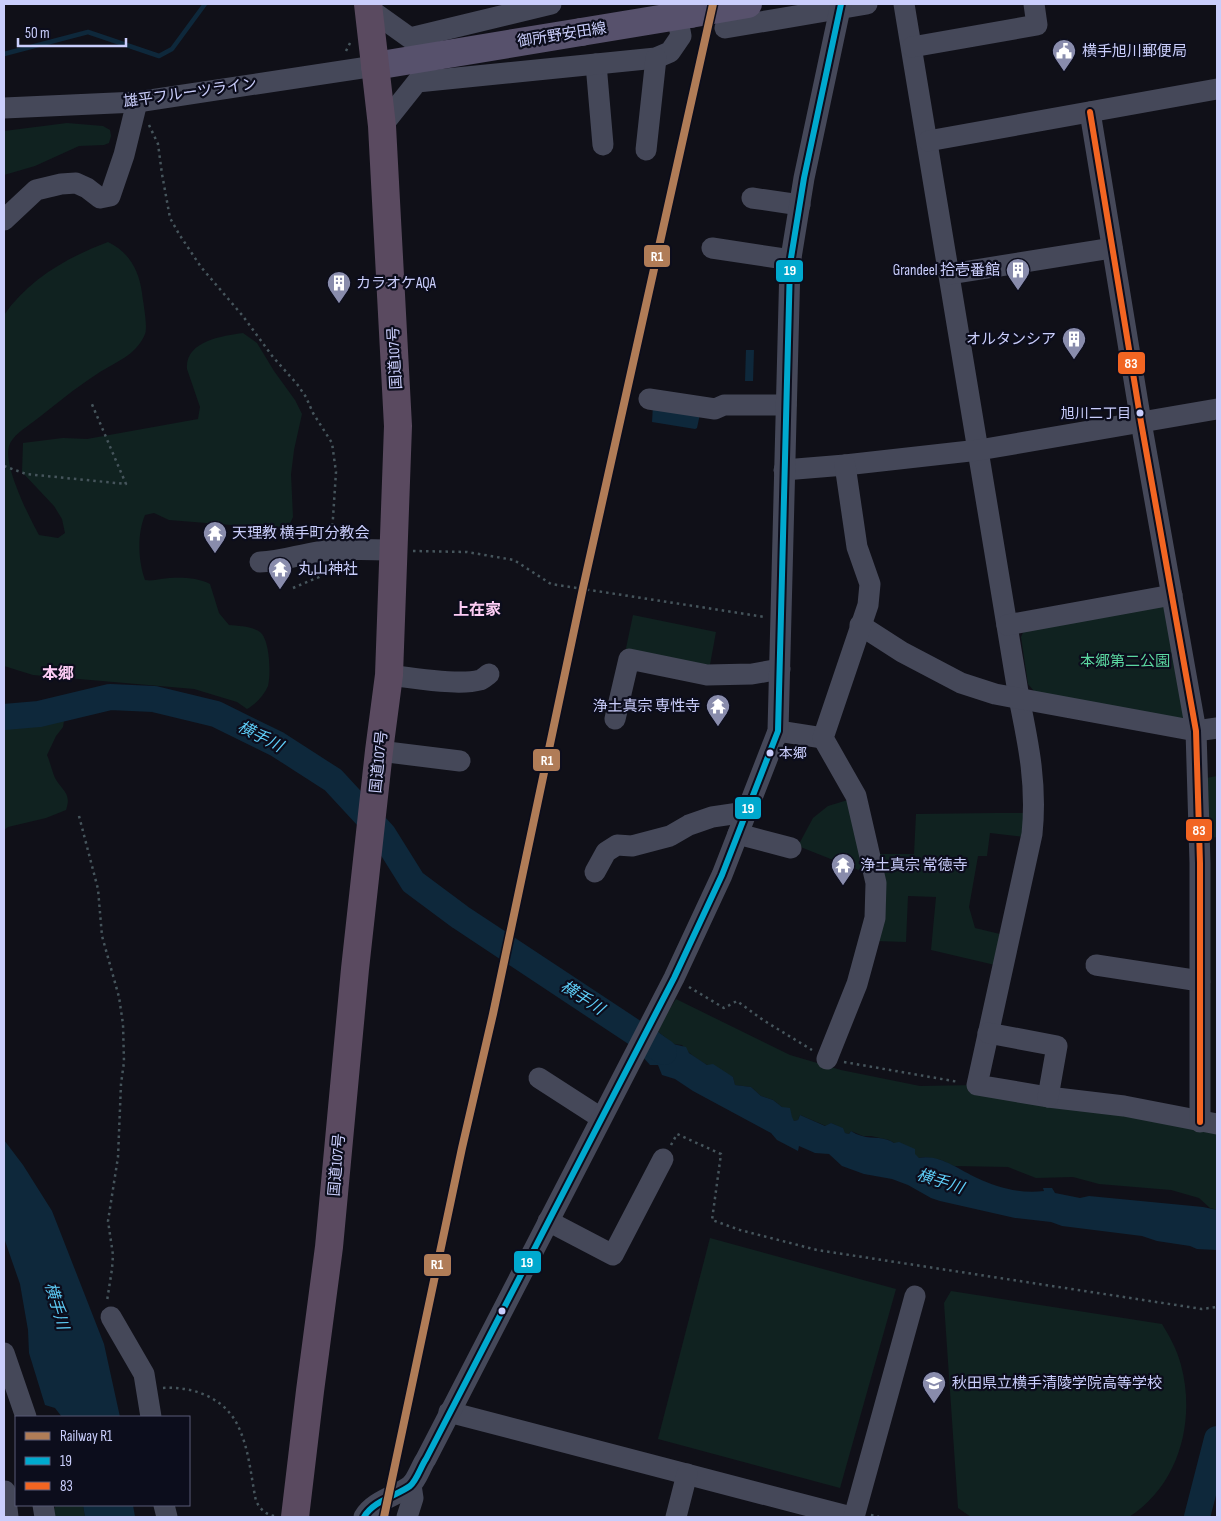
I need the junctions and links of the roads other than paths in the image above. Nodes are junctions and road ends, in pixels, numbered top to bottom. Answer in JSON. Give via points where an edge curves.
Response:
{"nodes":[{"id":1,"x":551,"y":4,"type":"edge"},
{"id":2,"x":675,"y":4,"type":"edge"},
{"id":3,"x":748,"y":4,"type":"edge"},
{"id":4,"x":867,"y":4,"type":"edge"},
{"id":5,"x":904,"y":4,"type":"edge"},
{"id":6,"x":1034,"y":4,"type":"edge"},
{"id":7,"x":840,"y":6,"type":"edge"},
{"id":8,"x":375,"y":7,"type":"edge"},
{"id":9,"x":725,"y":28,"type":"dead end"},
{"id":10,"x":912,"y":47,"type":"junction"},
{"id":11,"x":656,"y":58,"type":"junction"},
{"id":12,"x":596,"y":64,"type":"junction"},
{"id":13,"x":375,"y":66,"type":"junction"},
{"id":14,"x":1217,"y":89,"type":"edge"},
{"id":15,"x":136,"y":105,"type":"junction"},
{"id":16,"x":4,"y":108,"type":"edge"},
{"id":17,"x":1090,"y":112,"type":"junction"},
{"id":18,"x":382,"y":126,"type":"junction"},
{"id":19,"x":928,"y":141,"type":"junction"},
{"id":20,"x":603,"y":145,"type":"dead end"},
{"id":21,"x":646,"y":150,"type":"dead end"},
{"id":22,"x":752,"y":198,"type":"dead end"},
{"id":23,"x":800,"y":205,"type":"junction"},
{"id":24,"x":4,"y":220,"type":"edge"},
{"id":25,"x":712,"y":248,"type":"dead end"},
{"id":26,"x":1112,"y":248,"type":"junction"},
{"id":27,"x":791,"y":260,"type":"junction"},
{"id":28,"x":950,"y":274,"type":"junction"},
{"id":29,"x":649,"y":399,"type":"dead end"},
{"id":30,"x":786,"y":405,"type":"junction"},
{"id":31,"x":1217,"y":409,"type":"edge"},
{"id":32,"x":1141,"y":422,"type":"junction"},
{"id":33,"x":979,"y":450,"type":"junction"},
{"id":34,"x":845,"y":465,"type":"junction"},
{"id":35,"x":784,"y":470,"type":"junction"},
{"id":36,"x":394,"y":546,"type":"junction"},
{"id":37,"x":260,"y":562,"type":"dead end"},
{"id":38,"x":1172,"y":595,"type":"junction"},
{"id":39,"x":860,"y":625,"type":"junction"},
{"id":40,"x":1007,"y":625,"type":"junction"},
{"id":41,"x":780,"y":669,"type":"junction"},
{"id":42,"x":490,"y":674,"type":"dead end"},
{"id":43,"x":389,"y":675,"type":"junction"},
{"id":44,"x":1019,"y":698,"type":"junction"},
{"id":45,"x":615,"y":719,"type":"dead end"},
{"id":46,"x":1217,"y":728,"type":"edge"},
{"id":47,"x":778,"y":731,"type":"junction"},
{"id":48,"x":1196,"y":731,"type":"junction"},
{"id":49,"x":823,"y":738,"type":"junction"},
{"id":50,"x":460,"y":761,"type":"dead end"},
{"id":51,"x":378,"y":764,"type":"junction"},
{"id":52,"x":746,"y":812,"type":"junction"},
{"id":53,"x":738,"y":834,"type":"junction"},
{"id":54,"x":790,"y":848,"type":"dead end"},
{"id":55,"x":595,"y":872,"type":"dead end"},
{"id":56,"x":1209,"y":945,"type":"edge"},
{"id":57,"x":1096,"y":965,"type":"dead end"},
{"id":58,"x":1206,"y":984,"type":"edge"},
{"id":59,"x":988,"y":1033,"type":"junction"},
{"id":60,"x":827,"y":1059,"type":"dead end"},
{"id":61,"x":539,"y":1078,"type":"dead end"},
{"id":62,"x":1048,"y":1097,"type":"junction"},
{"id":63,"x":601,"y":1118,"type":"junction"},
{"id":64,"x":1209,"y":1123,"type":"edge"},
{"id":65,"x":663,"y":1159,"type":"road end"},
{"id":66,"x":548,"y":1221,"type":"junction"},
{"id":67,"x":915,"y":1296,"type":"dead end"},
{"id":68,"x":111,"y":1317,"type":"road end"},
{"id":69,"x":4,"y":1353,"type":"edge"},
{"id":70,"x":449,"y":1412,"type":"junction"},
{"id":71,"x":26,"y":1416,"type":"edge"},
{"id":72,"x":152,"y":1416,"type":"edge"},
{"id":73,"x":687,"y":1474,"type":"junction"},
{"id":74,"x":411,"y":1485,"type":"junction"},
{"id":75,"x":5,"y":1491,"type":"dead end"},
{"id":76,"x":8,"y":1517,"type":"edge"},
{"id":77,"x":295,"y":1517,"type":"edge"},
{"id":78,"x":364,"y":1517,"type":"edge"},
{"id":79,"x":407,"y":1517,"type":"edge"},
{"id":80,"x":676,"y":1517,"type":"edge"},
{"id":81,"x":848,"y":1517,"type":"edge"}],
"edges":[{"from":1,"to":8,"type":"street","via":[[410,38]]},
{"from":2,"to":11,"type":"street","via":[[681,36],[670,52]]},
{"from":3,"to":13,"type":"main road","name":"御所野安田線","bridge":true},
{"from":4,"to":7,"type":"street"},
{"from":5,"to":10,"type":"street"},
{"from":6,"to":10,"type":"street","via":[[1037,25]]},
{"from":7,"to":9,"type":"street"},
{"from":7,"to":23,"type":"street"},
{"from":8,"to":13,"type":"highway","name":"国道107号"},
{"from":10,"to":19,"type":"street"},
{"from":11,"to":12,"type":"street"},
{"from":11,"to":21,"type":"street"},
{"from":12,"to":18,"type":"street","via":[[417,82]]},
{"from":12,"to":20,"type":"street"},
{"from":13,"to":15,"type":"street","name":"雄平フルーツライン"},
{"from":13,"to":18,"type":"highway","name":"国道107号"},
{"from":14,"to":17,"type":"street"},
{"from":15,"to":16,"type":"street","name":"雄平フルーツライン"},
{"from":15,"to":24,"type":"street","via":[[110,196],[100,198],[76,184],[61,184],[36,190]]},
{"from":17,"to":19,"type":"street"},
{"from":17,"to":26,"type":"street"},
{"from":18,"to":36,"type":"highway","name":"国道107号","via":[[398,416]]},
{"from":19,"to":28,"type":"street"},
{"from":22,"to":23,"type":"street"},
{"from":23,"to":27,"type":"street"},
{"from":25,"to":27,"type":"street"},
{"from":26,"to":28,"type":"street"},
{"from":26,"to":32,"type":"street"},
{"from":27,"to":30,"type":"street"},
{"from":28,"to":33,"type":"street"},
{"from":29,"to":30,"type":"street","via":[[715,409],[724,405]]},
{"from":30,"to":35,"type":"street"},
{"from":31,"to":32,"type":"street"},
{"from":32,"to":33,"type":"street"},
{"from":32,"to":38,"type":"street"},
{"from":33,"to":34,"type":"street"},
{"from":33,"to":40,"type":"street"},
{"from":34,"to":35,"type":"street"},
{"from":34,"to":39,"type":"street","via":[[857,547],[870,584],[868,605]]},
{"from":35,"to":41,"type":"street"},
{"from":36,"to":37,"type":"street","via":[[337,544],[320,552]]},
{"from":36,"to":43,"type":"highway","name":"国道107号"},
{"from":38,"to":40,"type":"street"},
{"from":38,"to":48,"type":"street"},
{"from":39,"to":44,"type":"street","via":[[961,683]]},
{"from":39,"to":49,"type":"street"},
{"from":40,"to":44,"type":"street"},
{"from":41,"to":45,"type":"street","via":[[752,674],[707,675],[629,659]]},
{"from":41,"to":47,"type":"street"},
{"from":42,"to":43,"type":"street","via":[[481,680],[470,681]]},
{"from":43,"to":51,"type":"highway","name":"国道107号"},
{"from":44,"to":48,"type":"street"},
{"from":44,"to":59,"type":"street","via":[[1031,754],[1035,807],[1032,834]]},
{"from":46,"to":48,"type":"street"},
{"from":47,"to":49,"type":"street"},
{"from":47,"to":52,"type":"street"},
{"from":48,"to":56,"type":"street","via":[[1200,863]]},
{"from":49,"to":60,"type":"street","via":[[856,796],[876,883],[875,918],[865,956]]},
{"from":50,"to":51,"type":"street"},
{"from":51,"to":77,"type":"highway","name":"国道107号","via":[[329,1247]]},
{"from":52,"to":53,"type":"street"},
{"from":52,"to":55,"type":"street","via":[[712,817],[670,836],[642,844],[617,845],[606,852]]},
{"from":53,"to":54,"type":"street"},
{"from":53,"to":63,"type":"street","via":[[669,988]]},
{"from":56,"to":58,"type":"street"},
{"from":57,"to":58,"type":"street"},
{"from":58,"to":64,"type":"street"},
{"from":59,"to":62,"type":"street","via":[[1057,1046]]},
{"from":59,"to":62,"type":"street","via":[[976,1086]]},
{"from":61,"to":63,"type":"street"},
{"from":62,"to":64,"type":"street","via":[[1124,1106]]},
{"from":63,"to":66,"type":"street"},
{"from":65,"to":66,"type":"street","via":[[613,1255]]},
{"from":66,"to":70,"type":"street"},
{"from":67,"to":81,"type":"street"},
{"from":68,"to":72,"type":"street","via":[[144,1374]]},
{"from":69,"to":71,"type":"street"},
{"from":70,"to":73,"type":"street"},
{"from":70,"to":74,"type":"street"},
{"from":73,"to":80,"type":"street"},
{"from":73,"to":81,"type":"street"},
{"from":74,"to":78,"type":"street"},
{"from":74,"to":79,"type":"street","via":[[413,1498]]},
{"from":75,"to":76,"type":"street"}]}
